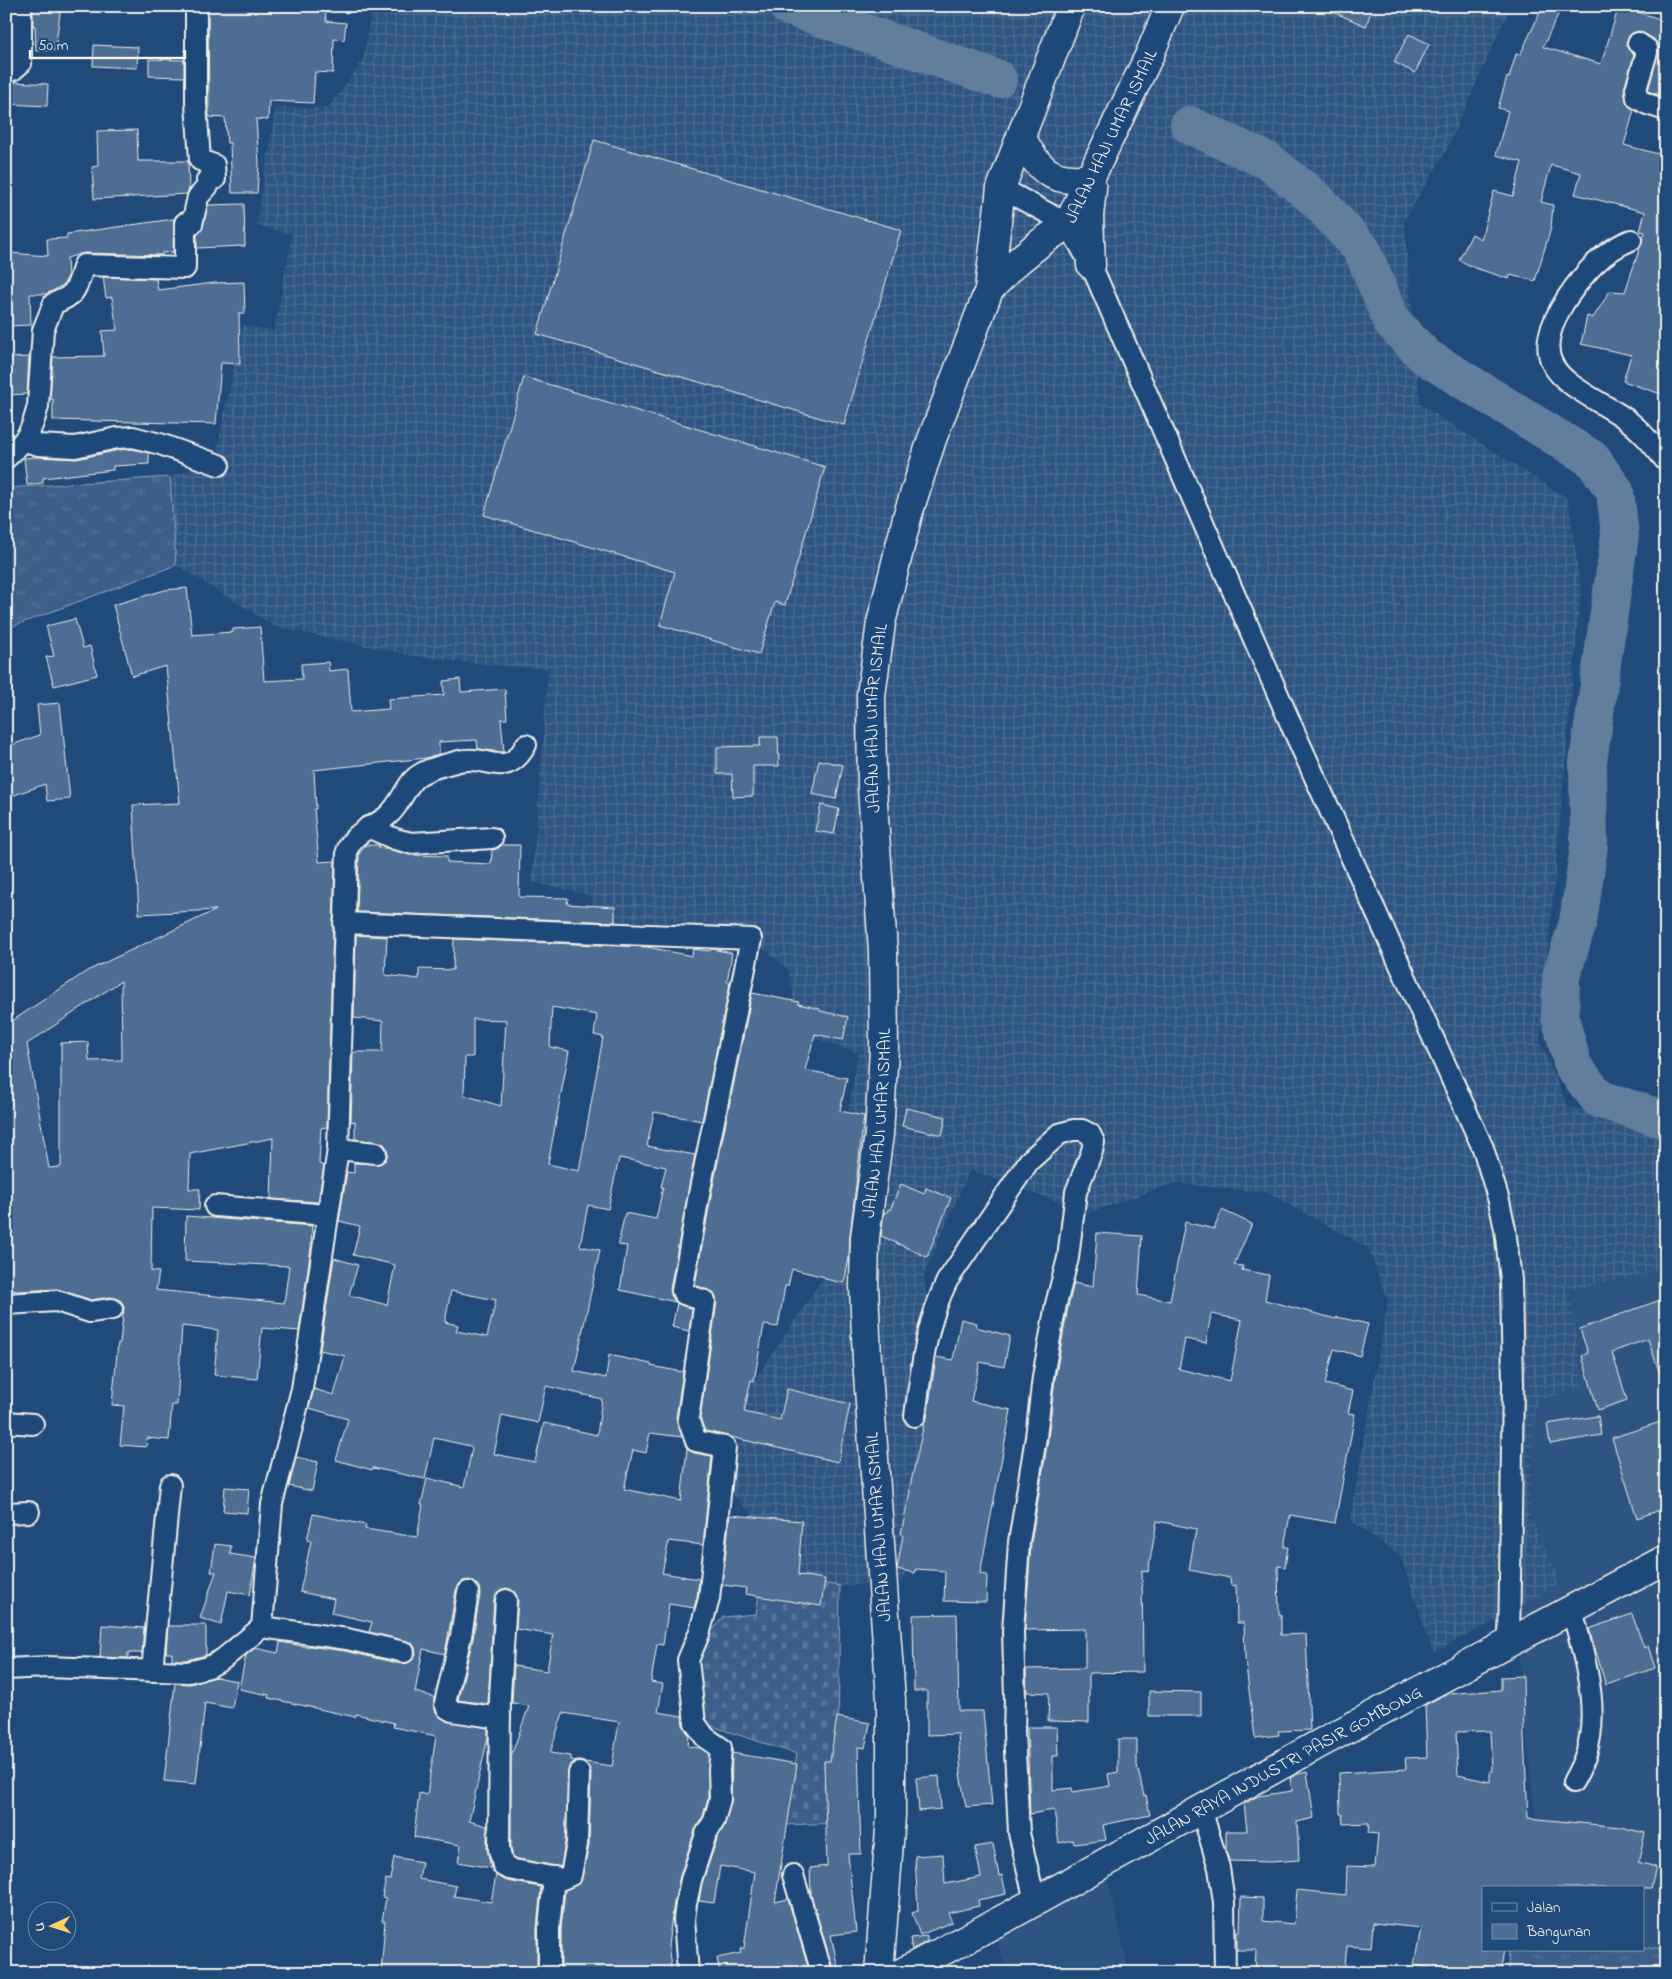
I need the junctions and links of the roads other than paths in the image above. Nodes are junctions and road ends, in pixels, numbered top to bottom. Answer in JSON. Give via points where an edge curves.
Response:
{"nodes":[{"id":1,"x":21,"y":6,"type":"edge"},
{"id":2,"x":196,"y":6,"type":"edge"},
{"id":3,"x":1170,"y":6,"type":"edge"},
{"id":4,"x":1070,"y":11,"type":"edge"},
{"id":5,"x":1638,"y":43,"type":"dead end"},
{"id":6,"x":6,"y":72,"type":"edge"},
{"id":7,"x":1666,"y":110,"type":"edge"},
{"id":8,"x":1024,"y":130,"type":"junction"},
{"id":9,"x":1094,"y":168,"type":"junction"},
{"id":10,"x":1001,"y":188,"type":"junction"},
{"id":11,"x":1068,"y":224,"type":"junction"},
{"id":12,"x":1631,"y":240,"type":"dead end"},
{"id":13,"x":1091,"y":265,"type":"junction"},
{"id":14,"x":988,"y":290,"type":"junction"},
{"id":15,"x":25,"y":441,"type":"junction"},
{"id":16,"x":6,"y":458,"type":"edge"},
{"id":17,"x":1666,"y":461,"type":"edge"},
{"id":18,"x":219,"y":465,"type":"dead end"},
{"id":19,"x":526,"y":745,"type":"dead end"},
{"id":20,"x":368,"y":827,"type":"junction"},
{"id":21,"x":492,"y":838,"type":"dead end"},
{"id":22,"x":344,"y":923,"type":"junction"},
{"id":23,"x":338,"y":1149,"type":"junction"},
{"id":24,"x":376,"y":1153,"type":"dead end"},
{"id":25,"x":215,"y":1206,"type":"dead end"},
{"id":26,"x":328,"y":1215,"type":"junction"},
{"id":27,"x":6,"y":1304,"type":"edge"},
{"id":28,"x":112,"y":1309,"type":"dead end"},
{"id":29,"x":915,"y":1416,"type":"dead end"},
{"id":30,"x":6,"y":1422,"type":"edge"},
{"id":31,"x":33,"y":1424,"type":"dead end"},
{"id":32,"x":170,"y":1485,"type":"dead end"},
{"id":33,"x":29,"y":1512,"type":"dead end"},
{"id":34,"x":6,"y":1513,"type":"edge"},
{"id":35,"x":1666,"y":1559,"type":"edge"},
{"id":36,"x":468,"y":1592,"type":"dead end"},
{"id":37,"x":506,"y":1600,"type":"dead end"},
{"id":38,"x":1572,"y":1609,"type":"junction"},
{"id":39,"x":262,"y":1627,"type":"junction"},
{"id":40,"x":1508,"y":1643,"type":"junction"},
{"id":41,"x":404,"y":1652,"type":"dead end"},
{"id":42,"x":6,"y":1668,"type":"edge"},
{"id":43,"x":152,"y":1671,"type":"junction"},
{"id":44,"x":500,"y":1718,"type":"junction"},
{"id":45,"x":579,"y":1773,"type":"dead end"},
{"id":46,"x":1573,"y":1782,"type":"dead end"},
{"id":47,"x":1202,"y":1809,"type":"junction"},
{"id":48,"x":793,"y":1874,"type":"dead end"},
{"id":49,"x":554,"y":1877,"type":"junction"},
{"id":50,"x":1035,"y":1901,"type":"junction"},
{"id":51,"x":549,"y":1973,"type":"edge"},
{"id":52,"x":688,"y":1973,"type":"edge"},
{"id":53,"x":822,"y":1973,"type":"edge"},
{"id":54,"x":879,"y":1973,"type":"edge"},
{"id":55,"x":901,"y":1973,"type":"edge"},
{"id":56,"x":1225,"y":1973,"type":"edge"}],
"edges":[{"from":1,"to":6,"type":"street","via":[[21,64]]},
{"from":2,"to":15,"type":"street","via":[[196,104],[200,160],[214,165],[215,179],[207,180],[208,186],[198,197],[192,224],[186,223],[186,266],[184,269],[84,265],[76,288],[68,298],[54,303],[42,330],[38,406]]},
{"from":3,"to":9,"type":"main road","name":"JALAN HAJI UMAR ISMAIL"},
{"from":4,"to":8,"type":"main road","name":"JALAN HAJI UMAR ISMAIL"},
{"from":5,"to":7,"type":"street","via":[[1648,52],[1636,89],[1637,98]]},
{"from":8,"to":9,"type":"main road","via":[[1034,160],[1053,175],[1065,179]]},
{"from":8,"to":10,"type":"main road","name":"JALAN HAJI UMAR ISMAIL"},
{"from":9,"to":11,"type":"main road","name":"JALAN HAJI UMAR ISMAIL"},
{"from":9,"to":13,"type":"main road","via":[[1089,216]]},
{"from":10,"to":11,"type":"street"},
{"from":10,"to":14,"type":"main road","name":"JALAN HAJI UMAR ISMAIL"},
{"from":11,"to":13,"type":"street"},
{"from":11,"to":14,"type":"main road","name":"JALAN HAJI UMAR ISMAIL","via":[[1040,243]]},
{"from":12,"to":17,"type":"street","via":[[1615,246],[1603,256],[1575,287],[1553,321],[1550,357],[1565,381],[1645,434]]},
{"from":13,"to":40,"type":"street","via":[[1293,729],[1483,1148],[1501,1210],[1511,1280],[1513,1384]]},
{"from":14,"to":54,"type":"main road","name":"JALAN HAJI UMAR ISMAIL","via":[[932,439],[908,514],[881,622],[871,695],[872,788],[883,952],[884,1049],[879,1134],[865,1237],[864,1286],[866,1360],[891,1700],[891,1816]]},
{"from":15,"to":16,"type":"street"},
{"from":15,"to":18,"type":"street","via":[[75,448],[133,437]]},
{"from":19,"to":20,"type":"street","via":[[520,755],[506,764],[465,760],[425,772],[413,781],[390,814]]},
{"from":20,"to":21,"type":"street","via":[[411,843]]},
{"from":20,"to":22,"type":"street","via":[[355,837],[347,851]]},
{"from":22,"to":23,"type":"street"},
{"from":22,"to":52,"type":"street","via":[[751,939],[682,1291],[706,1301],[688,1419],[696,1441],[725,1447],[709,1599],[700,1634],[688,1660],[695,1723],[705,1737],[721,1748],[720,1799],[691,1880],[686,1904]]},
{"from":23,"to":24,"type":"street"},
{"from":23,"to":26,"type":"street"},
{"from":25,"to":26,"type":"street"},
{"from":26,"to":39,"type":"street","via":[[302,1388],[272,1504]]},
{"from":27,"to":28,"type":"street","via":[[58,1301],[90,1312]]},
{"from":29,"to":50,"type":"street","via":[[926,1339],[947,1281],[1030,1161],[1059,1134],[1073,1130],[1090,1134],[1094,1142],[1076,1192],[1070,1251],[1056,1304],[1043,1377],[1021,1533],[1013,1632],[1019,1833]]},
{"from":30,"to":31,"type":"street"},
{"from":32,"to":43,"type":"street"},
{"from":33,"to":34,"type":"street"},
{"from":35,"to":38,"type":"main road","name":"JALAN RAYA INDUSTRI PASIR GOMBONG"},
{"from":36,"to":44,"type":"street","via":[[462,1636],[445,1703],[452,1711]]},
{"from":37,"to":44,"type":"street"},
{"from":38,"to":40,"type":"main road","name":"JALAN RAYA INDUSTRI PASIR GOMBONG"},
{"from":38,"to":46,"type":"street","via":[[1592,1690],[1590,1736]]},
{"from":39,"to":41,"type":"street","via":[[347,1638]]},
{"from":39,"to":43,"type":"street","via":[[209,1667],[188,1672]]},
{"from":40,"to":47,"type":"main road","name":"JALAN RAYA INDUSTRI PASIR GOMBONG"},
{"from":42,"to":43,"type":"street"},
{"from":44,"to":49,"type":"street","via":[[500,1860],[509,1869]]},
{"from":45,"to":49,"type":"street","via":[[577,1844],[572,1874],[568,1878]]},
{"from":47,"to":50,"type":"main road","name":"JALAN RAYA INDUSTRI PASIR GOMBONG"},
{"from":47,"to":56,"type":"street","via":[[1223,1894]]},
{"from":48,"to":53,"type":"street"},
{"from":49,"to":51,"type":"street"},
{"from":50,"to":55,"type":"main road","name":"JALAN RAYA INDUSTRI PASIR GOMBONG"}]}
